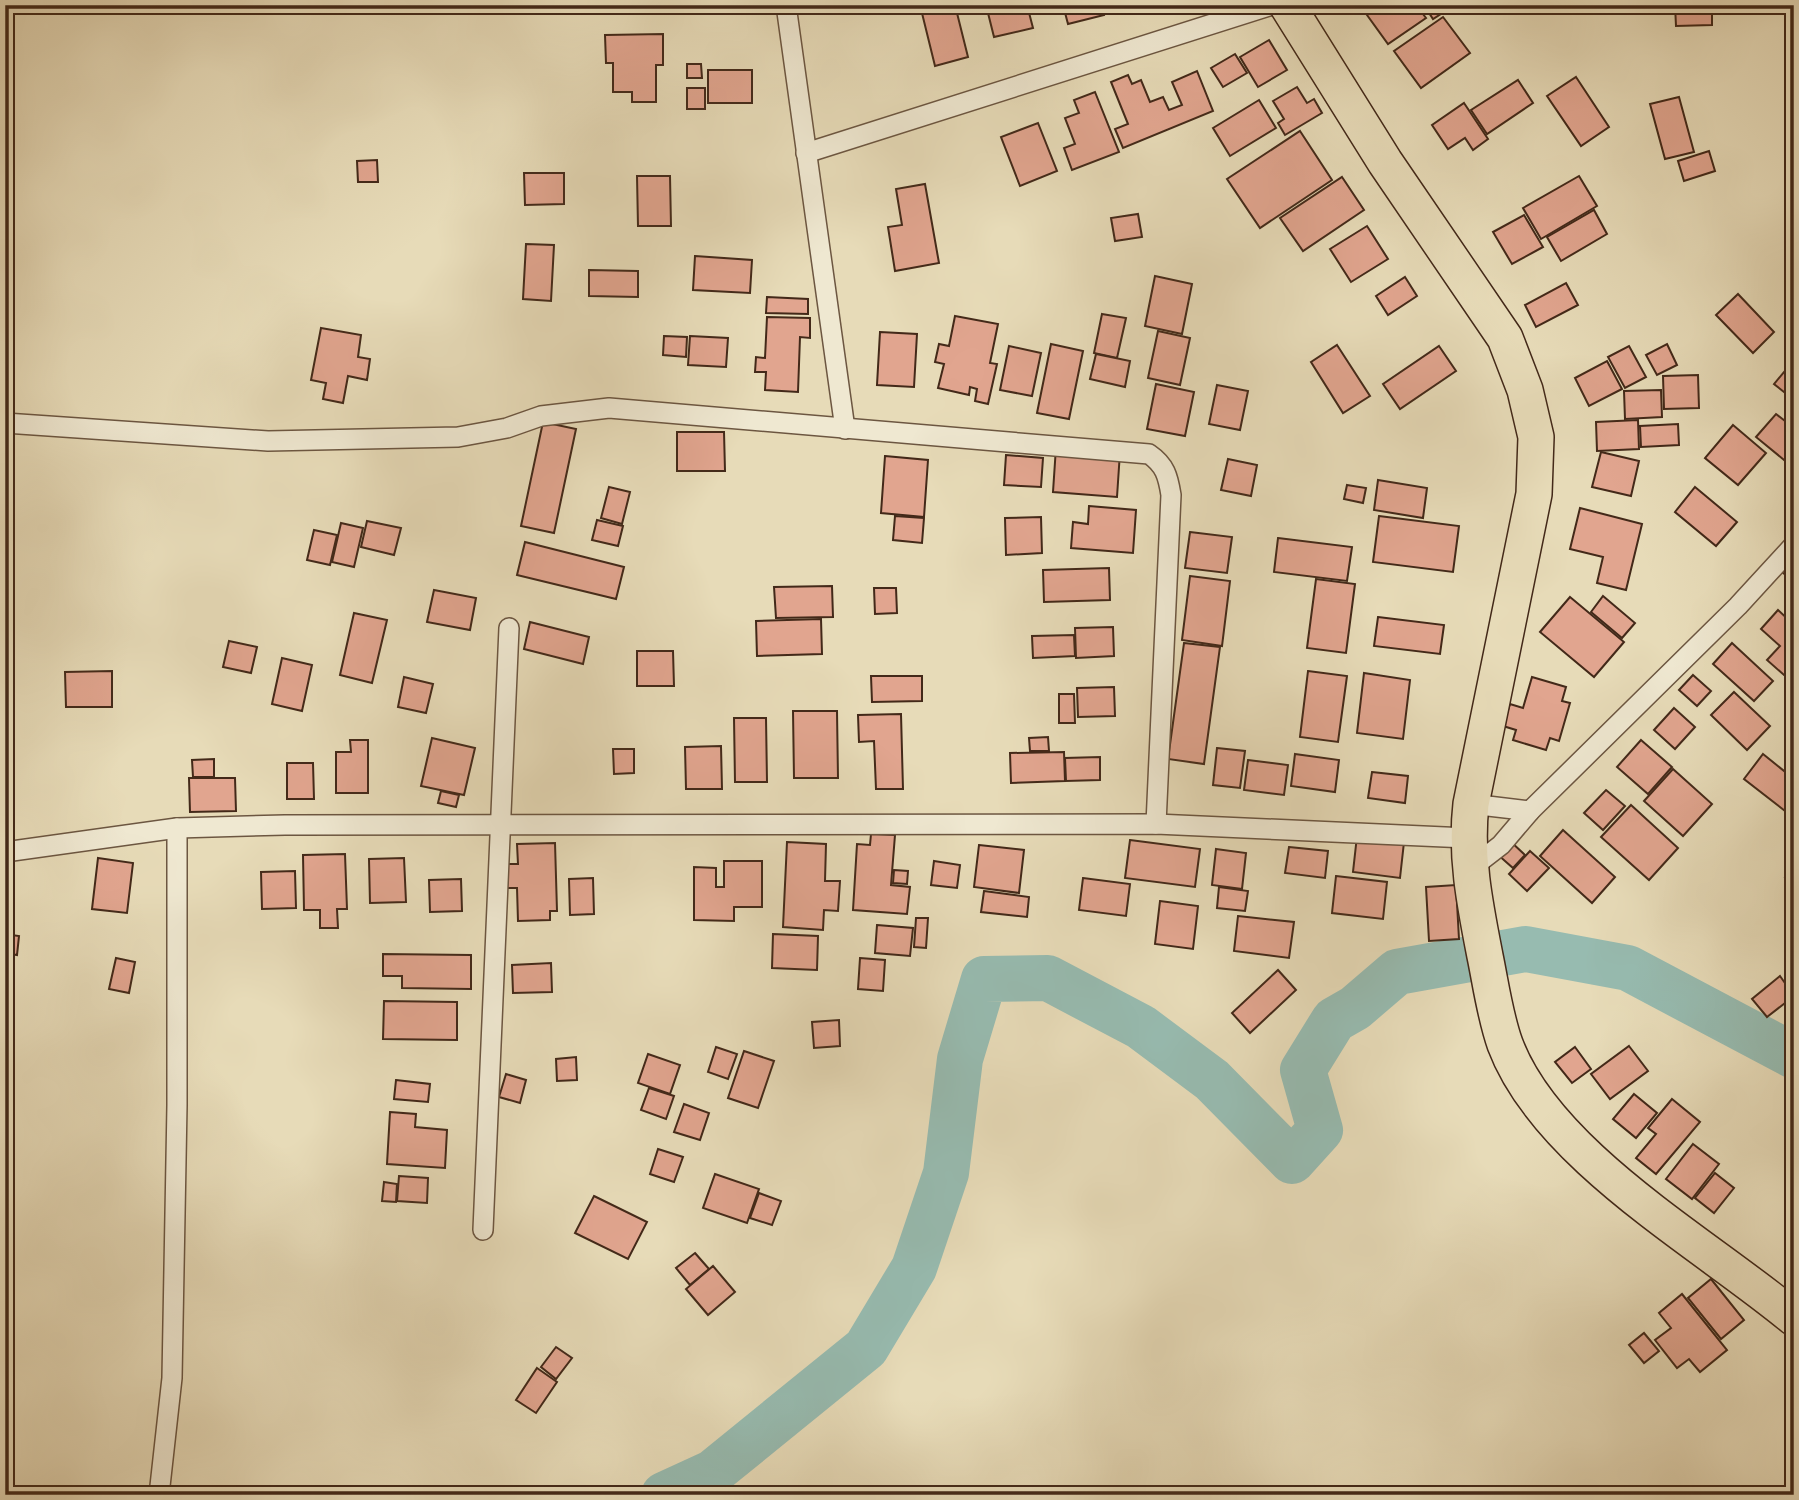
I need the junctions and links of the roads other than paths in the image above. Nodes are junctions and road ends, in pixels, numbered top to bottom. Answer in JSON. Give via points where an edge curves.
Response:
{"nodes":[{"id":1,"x":786,"y":5,"type":"edge"},
{"id":2,"x":1272,"y":5,"type":"edge"},
{"id":3,"x":1287,"y":5,"type":"edge"},
{"id":4,"x":806,"y":153,"type":"junction"},
{"id":5,"x":5,"y":423,"type":"edge"},
{"id":6,"x":845,"y":429,"type":"junction"},
{"id":7,"x":1794,"y":545,"type":"edge"},
{"id":8,"x":509,"y":628,"type":"dead end"},
{"id":9,"x":1471,"y":804,"type":"junction"},
{"id":10,"x":1530,"y":811,"type":"junction"},
{"id":11,"x":499,"y":824,"type":"junction"},
{"id":12,"x":1156,"y":824,"type":"junction"},
{"id":13,"x":177,"y":828,"type":"junction"},
{"id":14,"x":5,"y":852,"type":"edge"},
{"id":15,"x":1468,"y":854,"type":"junction"},
{"id":16,"x":483,"y":1230,"type":"dead end"},
{"id":17,"x":1794,"y":1318,"type":"edge"},
{"id":18,"x":159,"y":1495,"type":"edge"}],
"edges":[{"from":1,"to":4,"type":"street"},
{"from":2,"to":4,"type":"street"},
{"from":3,"to":9,"type":"highway","via":[[1385,162],[1505,338],[1525,390],[1536,437],[1534,494]]},
{"from":4,"to":6,"type":"street"},
{"from":5,"to":6,"type":"street","via":[[268,441],[458,437],[508,428],[541,416],[610,408]]},
{"from":6,"to":12,"type":"street","via":[[1122,450],[1149,454],[1160,462],[1171,495]]},
{"from":7,"to":10,"type":"street"},
{"from":8,"to":11,"type":"street"},
{"from":9,"to":10,"type":"street"},
{"from":9,"to":15,"type":"highway"},
{"from":10,"to":15,"type":"street","via":[[1501,845]]},
{"from":11,"to":12,"type":"street"},
{"from":11,"to":13,"type":"street"},
{"from":11,"to":16,"type":"street"},
{"from":12,"to":15,"type":"street"},
{"from":13,"to":14,"type":"street"},
{"from":13,"to":18,"type":"street","via":[[172,1377]]},
{"from":15,"to":17,"type":"highway","via":[[1506,1044],[1529,1089],[1557,1128],[1614,1181]]}]}
